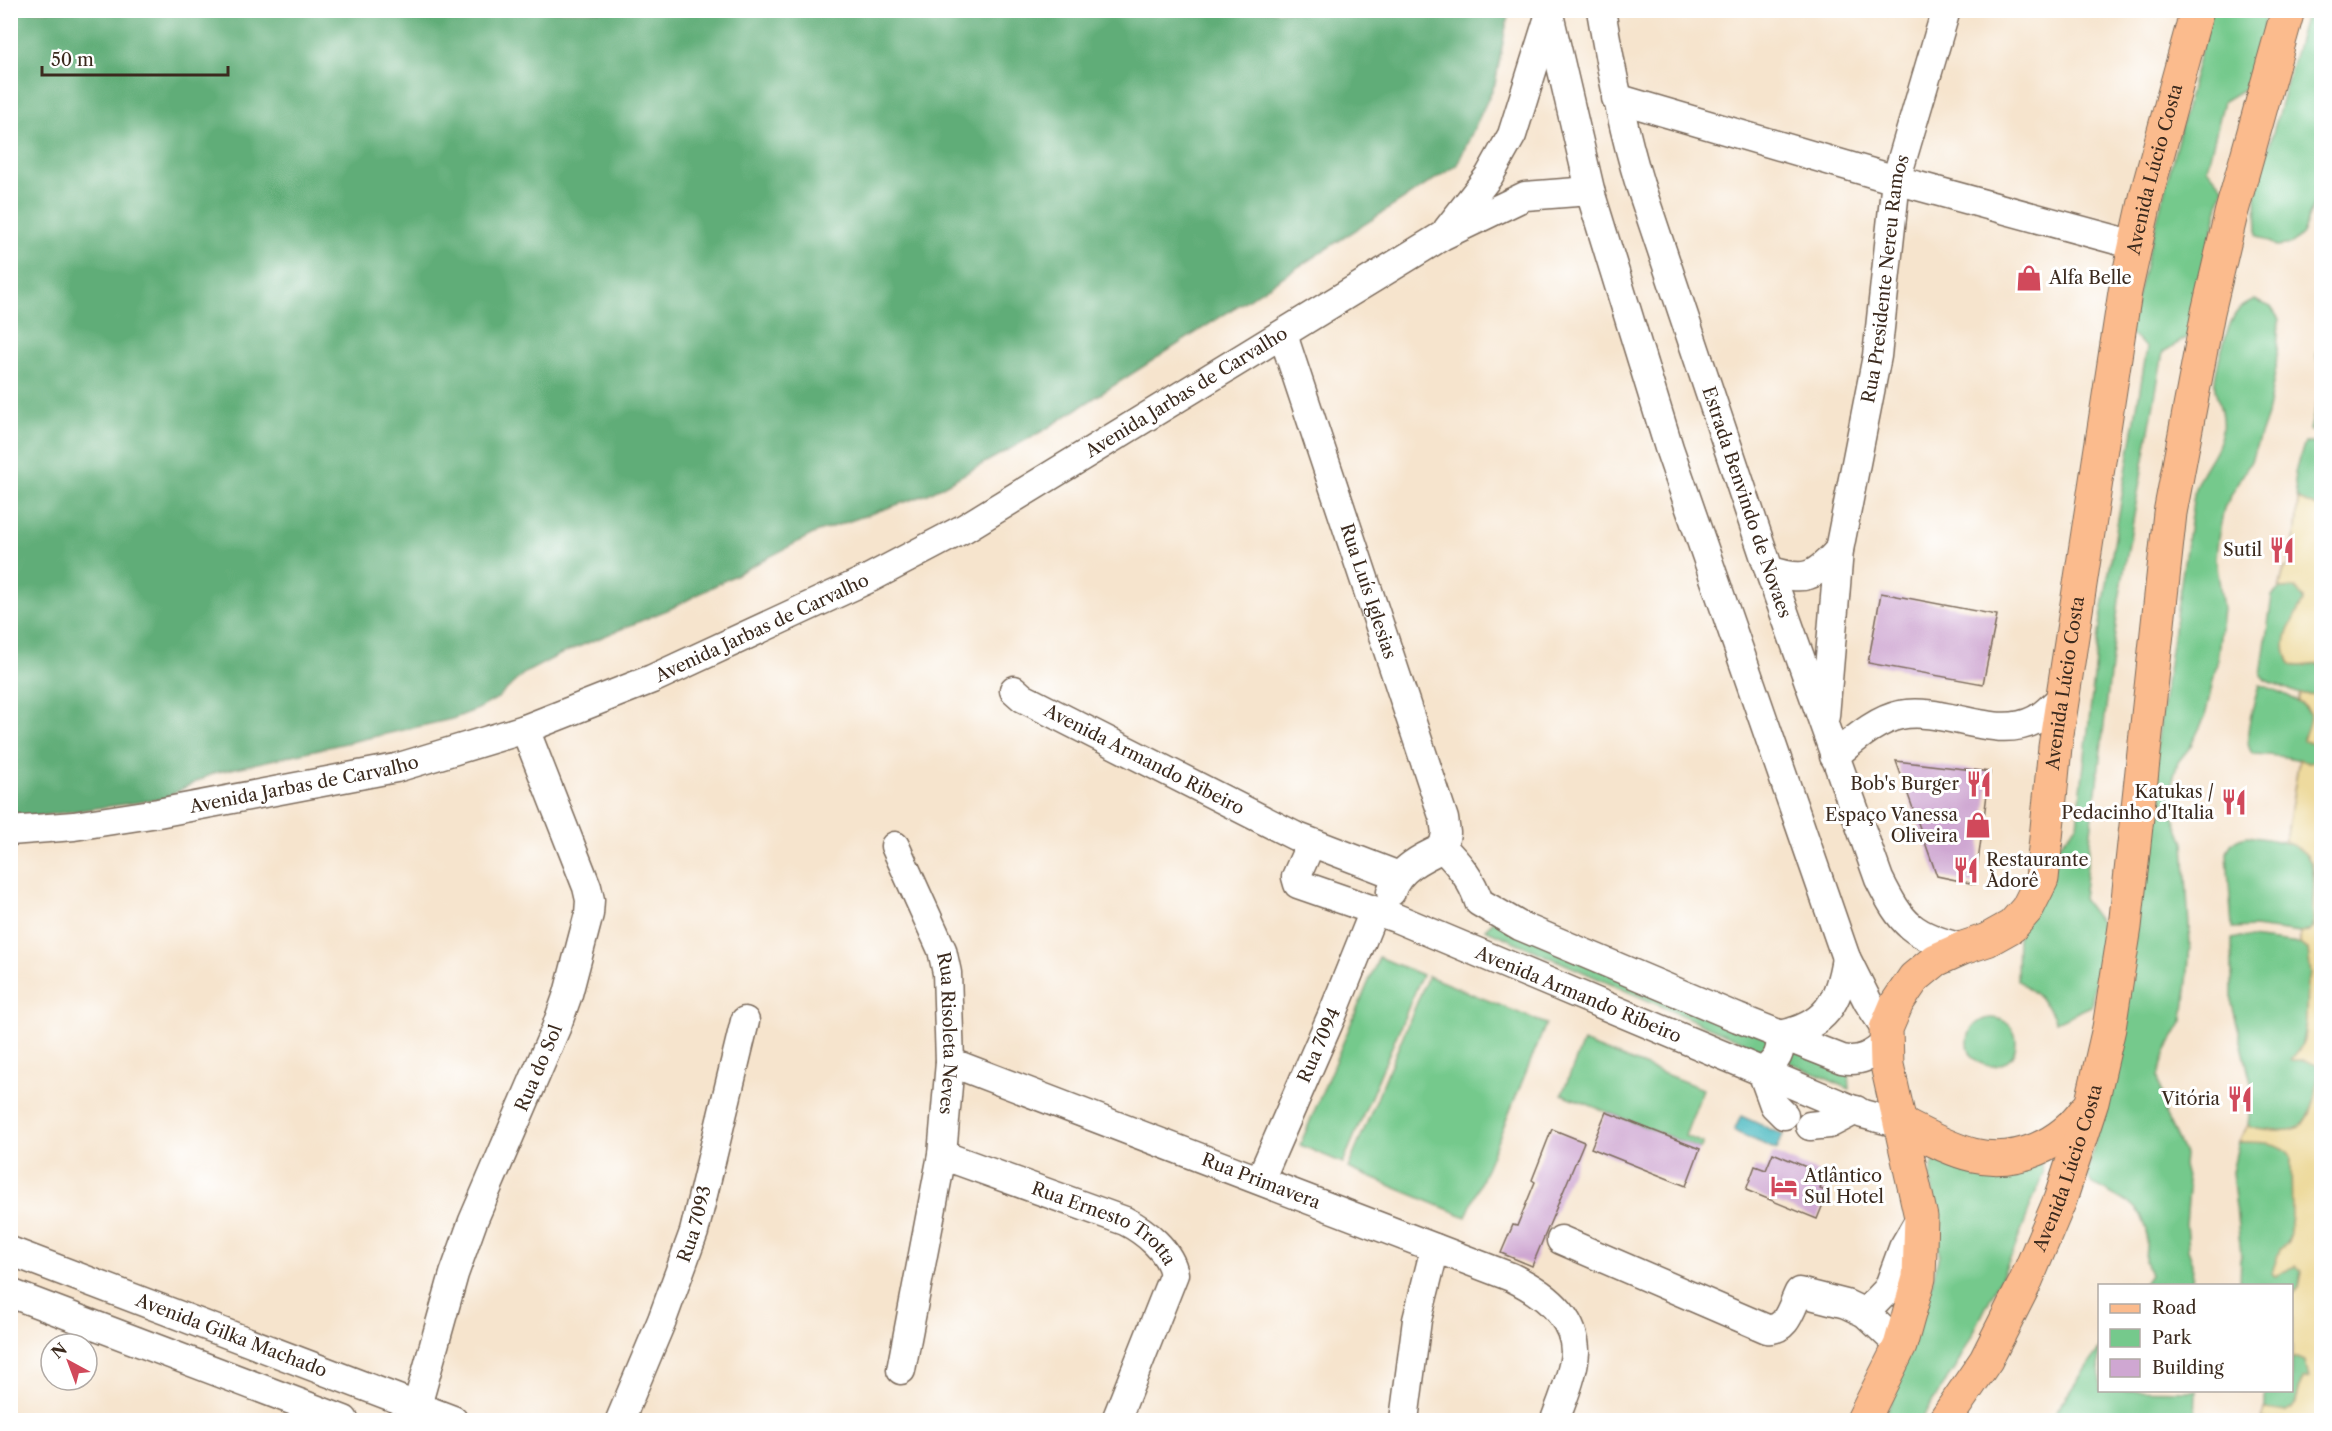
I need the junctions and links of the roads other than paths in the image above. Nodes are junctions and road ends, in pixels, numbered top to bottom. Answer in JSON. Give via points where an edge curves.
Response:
{"nodes":[{"id":1,"x":1601,"y":10,"type":"edge"},
{"id":2,"x":1946,"y":10,"type":"edge"},
{"id":3,"x":2197,"y":10,"type":"edge"},
{"id":4,"x":2288,"y":10,"type":"edge"},
{"id":5,"x":1548,"y":14,"type":"edge"},
{"id":6,"x":1616,"y":98,"type":"junction"},
{"id":7,"x":1896,"y":180,"type":"junction"},
{"id":8,"x":1590,"y":190,"type":"junction"},
{"id":9,"x":1442,"y":236,"type":"junction"},
{"id":10,"x":2136,"y":245,"type":"junction"},
{"id":11,"x":1283,"y":335,"type":"junction"},
{"id":12,"x":1839,"y":550,"type":"junction"},
{"id":13,"x":1769,"y":570,"type":"junction"},
{"id":14,"x":1014,"y":690,"type":"dead end"},
{"id":15,"x":2063,"y":697,"type":"junction"},
{"id":16,"x":1824,"y":725,"type":"junction"},
{"id":17,"x":525,"y":729,"type":"junction"},
{"id":18,"x":1834,"y":756,"type":"junction"},
{"id":19,"x":10,"y":831,"type":"edge"},
{"id":20,"x":1311,"y":843,"type":"junction"},
{"id":21,"x":895,"y":846,"type":"dead end"},
{"id":22,"x":1443,"y":848,"type":"junction"},
{"id":23,"x":1399,"y":876,"type":"junction"},
{"id":24,"x":1479,"y":902,"type":"junction"},
{"id":25,"x":1385,"y":914,"type":"junction"},
{"id":26,"x":1458,"y":944,"type":"junction"},
{"id":27,"x":1963,"y":948,"type":"junction"},
{"id":28,"x":1846,"y":958,"type":"junction"},
{"id":29,"x":1738,"y":1018,"type":"junction"},
{"id":30,"x":745,"y":1022,"type":"dead end"},
{"id":31,"x":1780,"y":1035,"type":"junction"},
{"id":32,"x":1886,"y":1036,"type":"junction"},
{"id":33,"x":1726,"y":1056,"type":"junction"},
{"id":34,"x":950,"y":1062,"type":"junction"},
{"id":35,"x":1762,"y":1072,"type":"junction"},
{"id":36,"x":2092,"y":1102,"type":"junction"},
{"id":37,"x":1856,"y":1110,"type":"junction"},
{"id":38,"x":1901,"y":1124,"type":"junction"},
{"id":39,"x":942,"y":1155,"type":"junction"},
{"id":40,"x":1260,"y":1180,"type":"junction"},
{"id":41,"x":1921,"y":1217,"type":"junction"},
{"id":42,"x":1561,"y":1240,"type":"dead end"},
{"id":43,"x":1435,"y":1248,"type":"junction"},
{"id":44,"x":10,"y":1251,"type":"edge"},
{"id":45,"x":53,"y":1268,"type":"junction"},
{"id":46,"x":10,"y":1293,"type":"edge"},
{"id":47,"x":40,"y":1305,"type":"junction"},
{"id":48,"x":1865,"y":1313,"type":"junction"},
{"id":49,"x":1900,"y":1347,"type":"junction"},
{"id":50,"x":901,"y":1370,"type":"dead end"},
{"id":51,"x":417,"y":1406,"type":"junction"},
{"id":52,"x":344,"y":1420,"type":"edge"},
{"id":53,"x":453,"y":1420,"type":"edge"},
{"id":54,"x":621,"y":1420,"type":"edge"},
{"id":55,"x":1116,"y":1420,"type":"edge"},
{"id":56,"x":1404,"y":1420,"type":"edge"},
{"id":57,"x":1555,"y":1420,"type":"edge"},
{"id":58,"x":1863,"y":1420,"type":"edge"},
{"id":59,"x":1945,"y":1420,"type":"edge"}],
"edges":[{"from":1,"to":6,"type":"street","name":"Estrada Benvindo de Novaes"},
{"from":2,"to":7,"type":"street","name":"Rua Presidente Nereu Ramos"},
{"from":3,"to":10,"type":"main road","name":"Avenida Lúcio Costa"},
{"from":4,"to":36,"type":"main road","name":"Avenida Lúcio Costa","via":[[2208,312],[2170,513],[2125,927]]},
{"from":5,"to":8,"type":"street"},
{"from":5,"to":9,"type":"street","name":"Avenida Jarbas de Carvalho","via":[[1512,135],[1489,176]]},
{"from":6,"to":7,"type":"street"},
{"from":6,"to":13,"type":"street","name":"Estrada Benvindo de Novaes","via":[[1640,185]]},
{"from":7,"to":10,"type":"street"},
{"from":7,"to":12,"type":"street","name":"Rua Presidente Nereu Ramos","via":[[1877,356]]},
{"from":8,"to":9,"type":"street","name":"Avenida Jarbas de Carvalho","via":[[1525,196]]},
{"from":8,"to":28,"type":"street","via":[[1669,448]]},
{"from":9,"to":11,"type":"street","name":"Avenida Jarbas de Carvalho"},
{"from":10,"to":15,"type":"main road","name":"Avenida Lúcio Costa","via":[[2125,292]]},
{"from":11,"to":17,"type":"street","name":"Avenida Jarbas de Carvalho","via":[[965,528],[870,578],[652,679]]},
{"from":11,"to":22,"type":"street","name":"Rua Luís Iglesias","via":[[1444,819]]},
{"from":12,"to":13,"type":"street","via":[[1823,568],[1799,578]]},
{"from":12,"to":16,"type":"street","name":"Rua Presidente Nereu Ramos"},
{"from":13,"to":16,"type":"street","name":"Estrada Benvindo de Novaes"},
{"from":14,"to":20,"type":"street","name":"Avenida Armando Ribeiro"},
{"from":15,"to":18,"type":"street","via":[[2037,719],[2010,728],[1929,714],[1898,715]]},
{"from":15,"to":27,"type":"main road","name":"Avenida Lúcio Costa","via":[[2042,879],[2027,909],[2012,926]]},
{"from":16,"to":18,"type":"street","name":"Estrada Benvindo de Novaes"},
{"from":17,"to":19,"type":"street","name":"Avenida Jarbas de Carvalho","via":[[396,768],[290,790],[74,826]]},
{"from":17,"to":51,"type":"street","name":"Rua do Sol","via":[[587,886],[589,914],[556,1028],[454,1274]]},
{"from":18,"to":27,"type":"street","name":"Estrada Benvindo de Novaes","via":[[1891,903],[1906,924],[1934,941]]},
{"from":20,"to":23,"type":"street","name":"Avenida Armando Ribeiro"},
{"from":20,"to":25,"type":"street","name":"Avenida Armando Ribeiro","via":[[1296,882]]},
{"from":21,"to":34,"type":"street","name":"Rua Risoleta Neves","via":[[942,950],[947,973]]},
{"from":22,"to":23,"type":"street"},
{"from":22,"to":24,"type":"street","via":[[1467,875]]},
{"from":23,"to":25,"type":"street"},
{"from":24,"to":26,"type":"street","via":[[1474,925]]},
{"from":24,"to":29,"type":"street","via":[[1520,926]]},
{"from":25,"to":26,"type":"street","name":"Avenida Armando Ribeiro"},
{"from":25,"to":40,"type":"street","name":"Rua 7094","via":[[1333,1013]]},
{"from":26,"to":33,"type":"street","name":"Avenida Armando Ribeiro"},
{"from":27,"to":32,"type":"main road","name":"Avenida Lúcio Costa","via":[[1936,960],[1914,978],[1897,1003]]},
{"from":28,"to":31,"type":"street","via":[[1842,984],[1827,1011],[1799,1031]]},
{"from":28,"to":32,"type":"street"},
{"from":29,"to":31,"type":"street"},
{"from":29,"to":33,"type":"street","via":[[1725,1034]]},
{"from":30,"to":54,"type":"street","name":"Rua 7093","via":[[694,1232]]},
{"from":31,"to":32,"type":"street","via":[[1854,1062],[1865,1058]]},
{"from":31,"to":35,"type":"street","via":[[1779,1055]]},
{"from":32,"to":38,"type":"main road","name":"Avenida Lúcio Costa","via":[[1887,1065]]},
{"from":33,"to":35,"type":"street","name":"Avenida Armando Ribeiro"},
{"from":34,"to":39,"type":"street","name":"Rua Risoleta Neves"},
{"from":34,"to":40,"type":"street","name":"Rua Primavera"},
{"from":35,"to":37,"type":"street","name":"Avenida Armando Ribeiro"},
{"from":35,"to":37,"type":"street","via":[[1774,1105],[1797,1120],[1829,1125]]},
{"from":36,"to":38,"type":"main road","via":[[2076,1125],[2058,1139],[2036,1150],[2002,1158],[1974,1155]]},
{"from":36,"to":59,"type":"main road","name":"Avenida Lúcio Costa","via":[[2060,1200],[2025,1283],[1986,1360]]},
{"from":37,"to":38,"type":"street","name":"Avenida Armando Ribeiro"},
{"from":38,"to":41,"type":"main road","name":"Avenida Lúcio Costa"},
{"from":39,"to":50,"type":"street","name":"Rua Risoleta Neves"},
{"from":39,"to":55,"type":"street","name":"Rua Ernesto Trotta","via":[[1125,1221],[1148,1235],[1169,1258],[1174,1274]]},
{"from":40,"to":43,"type":"street","name":"Rua Primavera"},
{"from":41,"to":48,"type":"street","via":[[1903,1248],[1888,1289]]},
{"from":41,"to":49,"type":"main road","name":"Avenida Lúcio Costa","via":[[1919,1278]]},
{"from":42,"to":48,"type":"street","via":[[1767,1329],[1784,1324],[1799,1292]]},
{"from":43,"to":56,"type":"street","via":[[1417,1320]]},
{"from":43,"to":57,"type":"street","name":"Rua Primavera","via":[[1531,1287],[1563,1316],[1575,1352]]},
{"from":44,"to":45,"type":"street","name":"Avenida Gilka Machado"},
{"from":45,"to":47,"type":"street"},
{"from":45,"to":51,"type":"street","name":"Avenida Gilka Machado"},
{"from":46,"to":47,"type":"street"},
{"from":47,"to":52,"type":"street"},
{"from":48,"to":49,"type":"street"},
{"from":49,"to":58,"type":"main road","name":"Avenida Lúcio Costa"},
{"from":51,"to":53,"type":"street","name":"Avenida Gilka Machado"}]}
